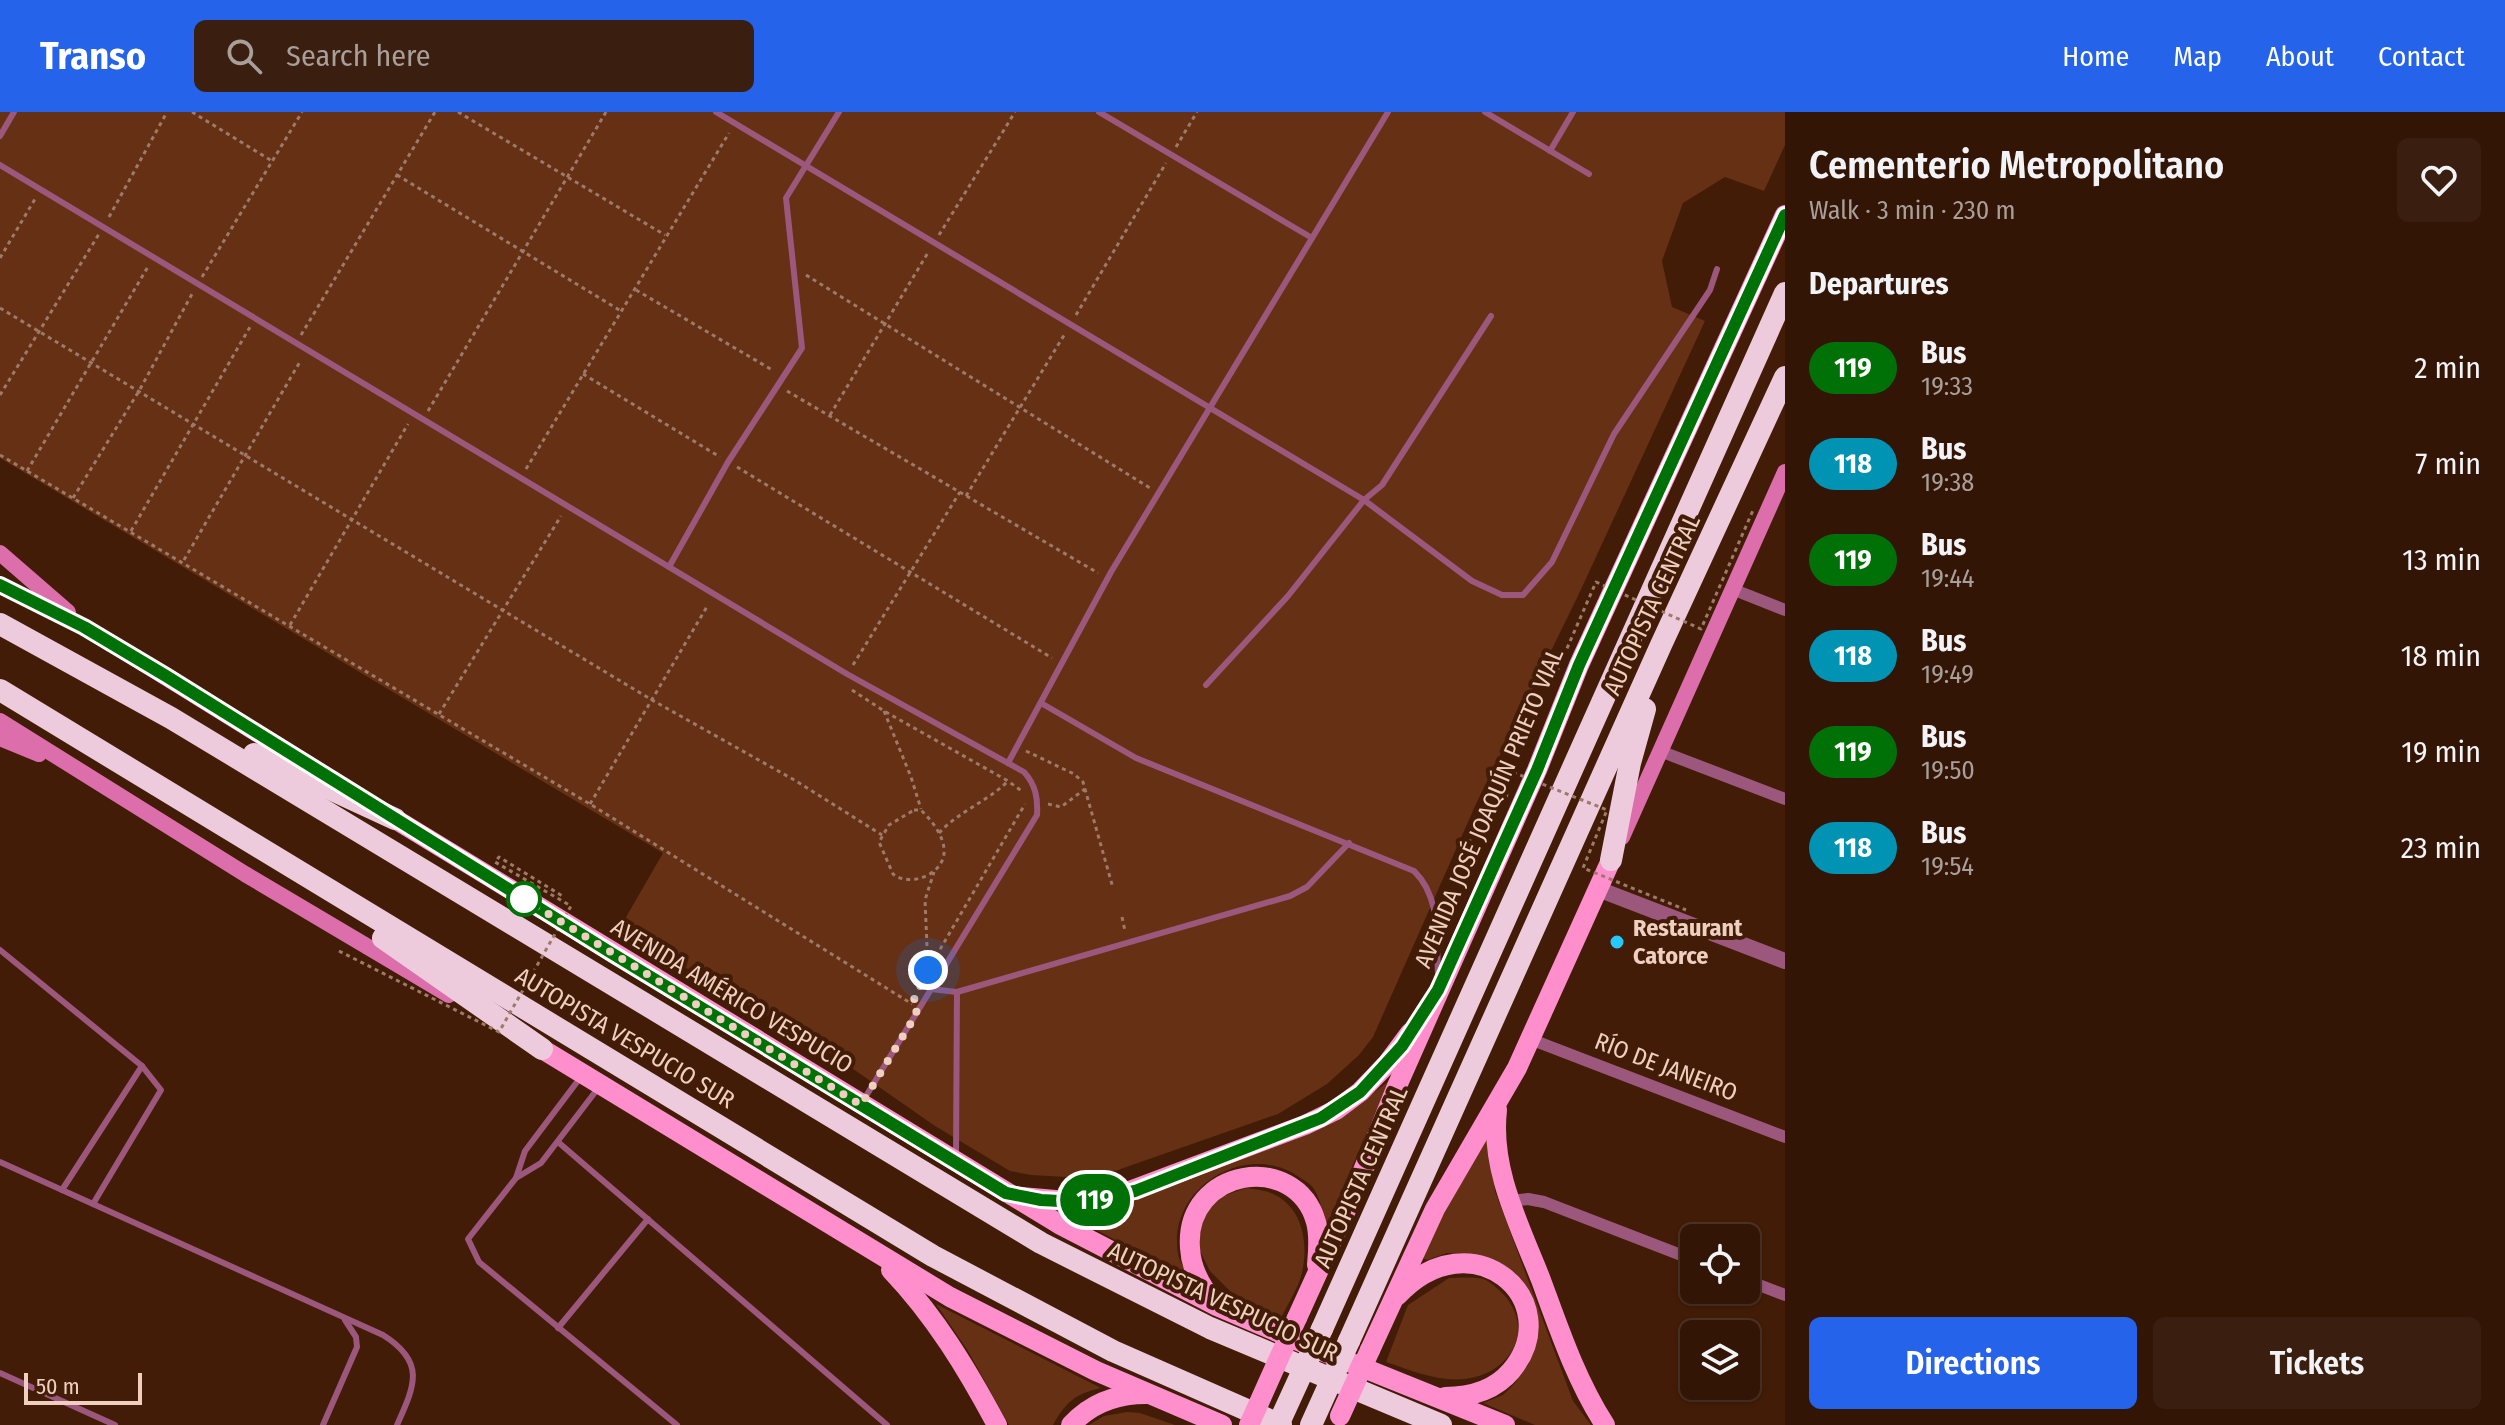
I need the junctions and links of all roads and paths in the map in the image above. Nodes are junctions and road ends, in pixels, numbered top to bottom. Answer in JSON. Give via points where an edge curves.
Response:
{"nodes":[{"id":1,"x":14,"y":112,"type":"edge"},
{"id":2,"x":167,"y":112,"type":"edge"},
{"id":3,"x":192,"y":112,"type":"edge"},
{"id":4,"x":302,"y":112,"type":"edge"},
{"id":5,"x":435,"y":112,"type":"edge"},
{"id":6,"x":458,"y":112,"type":"edge"},
{"id":7,"x":606,"y":112,"type":"edge"},
{"id":8,"x":716,"y":112,"type":"edge"},
{"id":9,"x":839,"y":112,"type":"edge"},
{"id":10,"x":1015,"y":112,"type":"edge"},
{"id":11,"x":1099,"y":112,"type":"edge"},
{"id":12,"x":1197,"y":112,"type":"edge"},
{"id":13,"x":1388,"y":112,"type":"edge"},
{"id":14,"x":1485,"y":112,"type":"edge"},
{"id":15,"x":1573,"y":112,"type":"edge"},
{"id":16,"x":735,"y":123,"type":"junction"},
{"id":17,"x":0,"y":136,"type":"edge"},
{"id":18,"x":1550,"y":151,"type":"junction"},
{"id":19,"x":1171,"y":155,"type":"junction"},
{"id":20,"x":272,"y":161,"type":"junction"},
{"id":21,"x":0,"y":165,"type":"edge"},
{"id":22,"x":805,"y":166,"type":"junction"},
{"id":23,"x":1589,"y":174,"type":"dead end"},
{"id":24,"x":397,"y":175,"type":"junction"},
{"id":25,"x":569,"y":178,"type":"junction"},
{"id":26,"x":41,"y":190,"type":"junction"},
{"id":27,"x":1785,"y":215,"type":"edge"},
{"id":28,"x":103,"y":227,"type":"junction"},
{"id":29,"x":666,"y":236,"type":"junction"},
{"id":30,"x":1312,"y":238,"type":"junction"},
{"id":31,"x":934,"y":242,"type":"junction"},
{"id":32,"x":524,"y":251,"type":"junction"},
{"id":33,"x":153,"y":257,"type":"junction"},
{"id":34,"x":0,"y":258,"type":"edge"},
{"id":35,"x":793,"y":267,"type":"junction"},
{"id":36,"x":1717,"y":269,"type":"dead end"},
{"id":37,"x":198,"y":284,"type":"junction"},
{"id":38,"x":635,"y":289,"type":"junction"},
{"id":39,"x":1785,"y":293,"type":"edge"},
{"id":40,"x":0,"y":308,"type":"edge"},
{"id":41,"x":621,"y":311,"type":"junction"},
{"id":42,"x":1491,"y":316,"type":"dead end"},
{"id":43,"x":255,"y":318,"type":"junction"},
{"id":44,"x":1070,"y":325,"type":"junction"},
{"id":45,"x":884,"y":326,"type":"junction"},
{"id":46,"x":40,"y":332,"type":"junction"},
{"id":47,"x":296,"y":343,"type":"junction"},
{"id":48,"x":307,"y":350,"type":"junction"},
{"id":49,"x":92,"y":363,"type":"junction"},
{"id":50,"x":583,"y":374,"type":"junction"},
{"id":51,"x":785,"y":377,"type":"junction"},
{"id":52,"x":1785,"y":377,"type":"edge"},
{"id":53,"x":779,"y":386,"type":"junction"},
{"id":54,"x":139,"y":391,"type":"junction"},
{"id":55,"x":0,"y":395,"type":"edge"},
{"id":56,"x":1019,"y":408,"type":"junction"},
{"id":57,"x":1211,"y":409,"type":"junction"},
{"id":58,"x":414,"y":414,"type":"junction"},
{"id":59,"x":830,"y":415,"type":"junction"},
{"id":60,"x":423,"y":419,"type":"junction"},
{"id":61,"x":195,"y":425,"type":"junction"},
{"id":62,"x":0,"y":455,"type":"edge"},
{"id":63,"x":245,"y":455,"type":"junction"},
{"id":64,"x":728,"y":462,"type":"junction"},
{"id":65,"x":27,"y":471,"type":"junction"},
{"id":66,"x":1785,"y":472,"type":"edge"},
{"id":67,"x":520,"y":478,"type":"junction"},
{"id":68,"x":960,"y":492,"type":"junction"},
{"id":69,"x":1160,"y":494,"type":"junction"},
{"id":70,"x":966,"y":496,"type":"junction"},
{"id":71,"x":73,"y":499,"type":"junction"},
{"id":72,"x":1364,"y":500,"type":"junction"},
{"id":73,"x":567,"y":506,"type":"junction"},
{"id":74,"x":1754,"y":508,"type":"dead end"},
{"id":75,"x":352,"y":520,"type":"junction"},
{"id":76,"x":131,"y":531,"type":"junction"},
{"id":77,"x":0,"y":553,"type":"edge"},
{"id":78,"x":183,"y":562,"type":"junction"},
{"id":79,"x":669,"y":567,"type":"junction"},
{"id":80,"x":910,"y":572,"type":"junction"},
{"id":81,"x":1108,"y":579,"type":"junction"},
{"id":82,"x":0,"y":585,"type":"edge"},
{"id":83,"x":1732,"y":589,"type":"junction"},
{"id":84,"x":714,"y":594,"type":"junction"},
{"id":85,"x":1785,"y":610,"type":"edge"},
{"id":86,"x":503,"y":611,"type":"junction"},
{"id":87,"x":0,"y":624,"type":"edge"},
{"id":88,"x":289,"y":626,"type":"junction"},
{"id":89,"x":84,"y":627,"type":"junction"},
{"id":90,"x":1661,"y":645,"type":"junction"},
{"id":91,"x":1062,"y":664,"type":"junction"},
{"id":92,"x":847,"y":674,"type":"junction"},
{"id":93,"x":1206,"y":685,"type":"dead end"},
{"id":94,"x":1551,"y":685,"type":"dead end"},
{"id":95,"x":0,"y":690,"type":"edge"},
{"id":96,"x":652,"y":700,"type":"junction"},
{"id":97,"x":1041,"y":703,"type":"junction"},
{"id":98,"x":884,"y":711,"type":"junction"},
{"id":99,"x":439,"y":715,"type":"junction"},
{"id":100,"x":171,"y":718,"type":"junction"},
{"id":101,"x":0,"y":721,"type":"edge"},
{"id":102,"x":0,"y":738,"type":"edge"},
{"id":103,"x":1018,"y":748,"type":"junction"},
{"id":104,"x":1660,"y":751,"type":"junction"},
{"id":105,"x":1008,"y":763,"type":"junction"},
{"id":106,"x":74,"y":768,"type":"junction"},
{"id":107,"x":1008,"y":781,"type":"junction"},
{"id":108,"x":1085,"y":789,"type":"junction"},
{"id":109,"x":1498,"y":792,"type":"dead end"},
{"id":110,"x":1038,"y":799,"type":"junction"},
{"id":111,"x":1785,"y":799,"type":"edge"},
{"id":112,"x":590,"y":804,"type":"junction"},
{"id":113,"x":921,"y":810,"type":"junction"},
{"id":114,"x":395,"y":819,"type":"junction"},
{"id":115,"x":939,"y":833,"type":"junction"},
{"id":116,"x":882,"y":835,"type":"junction"},
{"id":117,"x":1349,"y":843,"type":"junction"},
{"id":118,"x":1611,"y":860,"type":"junction"},
{"id":119,"x":287,"y":864,"type":"junction"},
{"id":120,"x":934,"y":871,"type":"junction"},
{"id":121,"x":1113,"y":888,"type":"dead end"},
{"id":122,"x":1598,"y":889,"type":"junction"},
{"id":123,"x":564,"y":897,"type":"dead end"},
{"id":124,"x":1686,"y":910,"type":"dead end"},
{"id":125,"x":1122,"y":917,"type":"dead end"},
{"id":126,"x":1129,"y":942,"type":"junction"},
{"id":127,"x":0,"y":950,"type":"edge"},
{"id":128,"x":339,"y":951,"type":"dead end"},
{"id":129,"x":1785,"y":961,"type":"edge"},
{"id":130,"x":931,"y":989,"type":"junction"},
{"id":131,"x":1438,"y":990,"type":"junction"},
{"id":132,"x":957,"y":992,"type":"junction"},
{"id":133,"x":917,"y":993,"type":"dead end"},
{"id":134,"x":912,"y":1004,"type":"junction"},
{"id":135,"x":917,"y":1013,"type":"junction"},
{"id":136,"x":1530,"y":1039,"type":"junction"},
{"id":137,"x":542,"y":1049,"type":"junction"},
{"id":138,"x":142,"y":1066,"type":"junction"},
{"id":139,"x":592,"y":1079,"type":"junction"},
{"id":140,"x":1498,"y":1104,"type":"junction"},
{"id":141,"x":861,"y":1105,"type":"junction"},
{"id":142,"x":1785,"y":1137,"type":"edge"},
{"id":143,"x":558,"y":1142,"type":"junction"},
{"id":144,"x":0,"y":1162,"type":"edge"},
{"id":145,"x":956,"y":1163,"type":"junction"},
{"id":146,"x":516,"y":1178,"type":"junction"},
{"id":147,"x":62,"y":1190,"type":"junction"},
{"id":148,"x":1006,"y":1193,"type":"junction"},
{"id":149,"x":1510,"y":1201,"type":"junction"},
{"id":150,"x":93,"y":1204,"type":"junction"},
{"id":151,"x":648,"y":1219,"type":"junction"},
{"id":152,"x":874,"y":1252,"type":"junction"},
{"id":153,"x":1680,"y":1255,"type":"edge"},
{"id":154,"x":1316,"y":1275,"type":"junction"},
{"id":155,"x":1760,"y":1285,"type":"edge"},
{"id":156,"x":1785,"y":1295,"type":"edge"},
{"id":157,"x":1217,"y":1306,"type":"junction"},
{"id":158,"x":1388,"y":1309,"type":"junction"},
{"id":159,"x":343,"y":1317,"type":"junction"},
{"id":160,"x":558,"y":1328,"type":"junction"},
{"id":161,"x":1360,"y":1345,"type":"junction"},
{"id":162,"x":0,"y":1373,"type":"edge"},
{"id":163,"x":1147,"y":1394,"type":"junction"},
{"id":164,"x":1438,"y":1397,"type":"junction"},
{"id":165,"x":115,"y":1425,"type":"edge"},
{"id":166,"x":323,"y":1425,"type":"edge"},
{"id":167,"x":397,"y":1425,"type":"edge"},
{"id":168,"x":677,"y":1425,"type":"edge"},
{"id":169,"x":887,"y":1425,"type":"edge"},
{"id":170,"x":997,"y":1425,"type":"edge"},
{"id":171,"x":1071,"y":1425,"type":"edge"},
{"id":172,"x":1222,"y":1425,"type":"edge"},
{"id":173,"x":1249,"y":1425,"type":"edge"},
{"id":174,"x":1280,"y":1425,"type":"edge"},
{"id":175,"x":1311,"y":1425,"type":"edge"},
{"id":176,"x":1336,"y":1425,"type":"edge"},
{"id":177,"x":1441,"y":1425,"type":"edge"},
{"id":178,"x":1505,"y":1425,"type":"edge"},
{"id":179,"x":1605,"y":1425,"type":"edge"}],
"edges":[{"from":1,"to":17,"type":"lane"},
{"from":2,"to":28,"type":"path"},
{"from":3,"to":20,"type":"path"},
{"from":4,"to":20,"type":"path"},
{"from":5,"to":24,"type":"path"},
{"from":6,"to":25,"type":"path"},
{"from":7,"to":25,"type":"path"},
{"from":8,"to":16,"type":"lane"},
{"from":9,"to":22,"type":"lane"},
{"from":10,"to":31,"type":"path"},
{"from":11,"to":19,"type":"lane"},
{"from":12,"to":19,"type":"path"},
{"from":13,"to":30,"type":"lane"},
{"from":14,"to":18,"type":"lane"},
{"from":15,"to":18,"type":"lane"},
{"from":16,"to":22,"type":"lane"},
{"from":16,"to":29,"type":"path"},
{"from":18,"to":23,"type":"lane"},
{"from":19,"to":30,"type":"lane"},
{"from":19,"to":44,"type":"path"},
{"from":20,"to":37,"type":"path"},
{"from":21,"to":26,"type":"lane"},
{"from":22,"to":31,"type":"lane"},
{"from":22,"to":35,"type":"lane","via":[[786,198]]},
{"from":24,"to":32,"type":"path"},
{"from":24,"to":47,"type":"path"},
{"from":25,"to":29,"type":"path"},
{"from":25,"to":32,"type":"path"},
{"from":26,"to":28,"type":"lane"},
{"from":26,"to":34,"type":"path"},
{"from":27,"to":131,"type":"main road","name":"AVENIDA JOSÉ JOAQUÍN PRIETO VIAL","via":[[1579,665]]},
{"from":28,"to":33,"type":"lane"},
{"from":28,"to":46,"type":"path"},
{"from":29,"to":38,"type":"path"},
{"from":30,"to":57,"type":"lane"},
{"from":31,"to":44,"type":"lane"},
{"from":31,"to":45,"type":"path"},
{"from":32,"to":41,"type":"path"},
{"from":32,"to":60,"type":"path"},
{"from":33,"to":37,"type":"lane"},
{"from":33,"to":49,"type":"path"},
{"from":35,"to":45,"type":"path"},
{"from":35,"to":51,"type":"lane","via":[[802,348]]},
{"from":36,"to":72,"type":"lane","via":[[1710,290],[1614,434],[1552,562],[1523,595],[1502,595],[1472,581]]},
{"from":37,"to":43,"type":"lane"},
{"from":37,"to":54,"type":"path"},
{"from":38,"to":41,"type":"path"},
{"from":38,"to":51,"type":"path"},
{"from":39,"to":174,"type":"highway","name":"AUTOPISTA CENTRAL","bridge":true},
{"from":40,"to":46,"type":"path"},
{"from":41,"to":50,"type":"path"},
{"from":42,"to":72,"type":"lane","via":[[1382,485]]},
{"from":43,"to":47,"type":"lane"},
{"from":43,"to":61,"type":"path"},
{"from":44,"to":56,"type":"path"},
{"from":44,"to":57,"type":"lane"},
{"from":45,"to":56,"type":"path"},
{"from":45,"to":59,"type":"path"},
{"from":46,"to":49,"type":"path"},
{"from":46,"to":55,"type":"path"},
{"from":47,"to":48,"type":"lane"},
{"from":48,"to":58,"type":"lane"},
{"from":48,"to":63,"type":"path"},
{"from":49,"to":54,"type":"path"},
{"from":49,"to":65,"type":"path"},
{"from":50,"to":64,"type":"path"},
{"from":50,"to":67,"type":"path"},
{"from":51,"to":53,"type":"lane"},
{"from":52,"to":90,"type":"highway","name":"AUTOPISTA CENTRAL"},
{"from":53,"to":59,"type":"path"},
{"from":53,"to":64,"type":"lane"},
{"from":54,"to":61,"type":"path"},
{"from":54,"to":71,"type":"path"},
{"from":56,"to":69,"type":"path"},
{"from":56,"to":70,"type":"path"},
{"from":57,"to":69,"type":"lane"},
{"from":57,"to":72,"type":"lane"},
{"from":58,"to":60,"type":"lane"},
{"from":58,"to":75,"type":"path"},
{"from":59,"to":68,"type":"path"},
{"from":60,"to":67,"type":"lane"},
{"from":61,"to":63,"type":"path"},
{"from":61,"to":76,"type":"path"},
{"from":62,"to":65,"type":"path"},
{"from":63,"to":75,"type":"path"},
{"from":63,"to":78,"type":"path"},
{"from":64,"to":79,"type":"lane"},
{"from":64,"to":80,"type":"path"},
{"from":65,"to":71,"type":"path"},
{"from":66,"to":83,"type":"main road"},
{"from":67,"to":73,"type":"lane"},
{"from":68,"to":70,"type":"path"},
{"from":68,"to":80,"type":"path"},
{"from":69,"to":81,"type":"lane"},
{"from":70,"to":81,"type":"path"},
{"from":71,"to":76,"type":"path"},
{"from":72,"to":93,"type":"lane","via":[[1288,596]]},
{"from":73,"to":79,"type":"lane"},
{"from":73,"to":86,"type":"path"},
{"from":74,"to":94,"type":"path","bridge":true,"via":[[1701,629],[1596,582]]},
{"from":75,"to":86,"type":"path"},
{"from":75,"to":88,"type":"path"},
{"from":76,"to":78,"type":"path"},
{"from":77,"to":89,"type":"main road"},
{"from":78,"to":88,"type":"path"},
{"from":79,"to":84,"type":"lane"},
{"from":80,"to":91,"type":"path"},
{"from":80,"to":92,"type":"path"},
{"from":81,"to":91,"type":"lane"},
{"from":82,"to":89,"type":"main road","name":"AVENIDA AMÉRICO VESPUCIO"},
{"from":83,"to":85,"type":"street"},
{"from":83,"to":104,"type":"main road"},
{"from":84,"to":92,"type":"lane"},
{"from":84,"to":96,"type":"path"},
{"from":86,"to":96,"type":"path"},
{"from":86,"to":99,"type":"path"},
{"from":87,"to":100,"type":"highway","name":"AUTOPISTA VESPUCIO SUR"},
{"from":88,"to":99,"type":"path"},
{"from":89,"to":114,"type":"main road","name":"AVENIDA AMÉRICO VESPUCIO"},
{"from":90,"to":118,"type":"highway"},
{"from":90,"to":161,"type":"highway","name":"AUTOPISTA CENTRAL"},
{"from":91,"to":97,"type":"lane"},
{"from":92,"to":98,"type":"path","via":[[852,691]]},
{"from":92,"to":105,"type":"lane"},
{"from":95,"to":119,"type":"highway","name":"AUTOPISTA VESPUCIO SUR"},
{"from":96,"to":112,"type":"path"},
{"from":96,"to":116,"type":"path"},
{"from":97,"to":103,"type":"lane"},
{"from":97,"to":117,"type":"lane","via":[[1136,758]]},
{"from":98,"to":107,"type":"path"},
{"from":98,"to":113,"type":"path"},
{"from":99,"to":112,"type":"path"},
{"from":100,"to":114,"type":"highway"},
{"from":100,"to":177,"type":"highway","name":"AUTOPISTA VESPUCIO SUR","via":[[1041,1243],[1210,1328]]},
{"from":101,"to":106,"type":"main road"},
{"from":102,"to":106,"type":"main road"},
{"from":103,"to":105,"type":"lane"},
{"from":103,"to":108,"type":"path","via":[[1074,774]]},
{"from":104,"to":111,"type":"street"},
{"from":104,"to":118,"type":"main road"},
{"from":105,"to":110,"type":"lane","via":[[1029,777]]},
{"from":106,"to":137,"type":"main road","via":[[347,937]]},
{"from":107,"to":115,"type":"path"},
{"from":107,"to":120,"type":"path","via":[[1023,792],[1024,806],[928,970],[925,900]]},
{"from":108,"to":110,"type":"path","via":[[1058,808]]},
{"from":108,"to":121,"type":"path"},
{"from":109,"to":124,"type":"path","bridge":true,"via":[[1476,845],[1469,842],[1500,767],[1607,810],[1583,868]]},
{"from":110,"to":130,"type":"lane","via":[[1028,833]]},
{"from":112,"to":134,"type":"path"},
{"from":113,"to":115,"type":"path"},
{"from":113,"to":116,"type":"path","via":[[905,813]]},
{"from":114,"to":141,"type":"main road","name":"AVENIDA AMÉRICO VESPUCIO"},
{"from":115,"to":120,"type":"path","via":[[944,849]]},
{"from":116,"to":120,"type":"path","via":[[879,846],[896,877],[914,879]]},
{"from":117,"to":126,"type":"lane","via":[[1299,892]]},
{"from":117,"to":131,"type":"lane","via":[[1408,867],[1426,884],[1436,918]]},
{"from":118,"to":122,"type":"main road"},
{"from":119,"to":137,"type":"highway"},
{"from":119,"to":174,"type":"highway","name":"AUTOPISTA VESPUCIO SUR","via":[[946,1263],[1113,1351]]},
{"from":122,"to":129,"type":"street"},
{"from":122,"to":136,"type":"main road"},
{"from":123,"to":128,"type":"path","bridge":true,"via":[[499,857],[495,862],[571,906],[499,1032]]},
{"from":125,"to":126,"type":"path"},
{"from":126,"to":132,"type":"lane"},
{"from":127,"to":138,"type":"lane"},
{"from":130,"to":132,"type":"lane"},
{"from":130,"to":135,"type":"lane"},
{"from":131,"to":148,"type":"main road","via":[[1387,1064],[1350,1100],[1321,1118],[1116,1196],[1059,1202]]},
{"from":131,"to":154,"type":"main road","name":"AVENIDA JOSÉ JOAQUÍN PRIETO VIAL"},
{"from":132,"to":145,"type":"lane"},
{"from":133,"to":134,"type":"path"},
{"from":134,"to":135,"type":"path"},
{"from":135,"to":141,"type":"lane"},
{"from":136,"to":140,"type":"main road"},
{"from":136,"to":142,"type":"street","name":"RÍO DE JANEIRO"},
{"from":137,"to":139,"type":"main road"},
{"from":138,"to":147,"type":"lane"},
{"from":138,"to":150,"type":"lane","via":[[161,1090]]},
{"from":139,"to":143,"type":"lane"},
{"from":139,"to":146,"type":"lane","via":[[525,1151]]},
{"from":139,"to":152,"type":"main road"},
{"from":140,"to":149,"type":"main road","via":[[1498,1155]]},
{"from":140,"to":158,"type":"main road","via":[[1435,1209]]},
{"from":141,"to":145,"type":"main road","name":"AVENIDA AMÉRICO VESPUCIO"},
{"from":143,"to":146,"type":"lane","via":[[541,1163]]},
{"from":143,"to":151,"type":"lane"},
{"from":144,"to":147,"type":"lane"},
{"from":145,"to":148,"type":"main road","name":"AVENIDA AMÉRICO VESPUCIO"},
{"from":146,"to":160,"type":"lane","via":[[468,1239],[479,1262]]},
{"from":147,"to":150,"type":"lane"},
{"from":148,"to":157,"type":"main road","name":"AVENIDA AMÉRICO VESPUCIO"},
{"from":149,"to":153,"type":"street","via":[[1544,1202]]},
{"from":149,"to":179,"type":"main road","via":[[1575,1368]]},
{"from":150,"to":159,"type":"lane"},
{"from":151,"to":160,"type":"lane"},
{"from":151,"to":169,"type":"lane"},
{"from":152,"to":163,"type":"main road","via":[[997,1322]]},
{"from":152,"to":170,"type":"main road","via":[[952,1345]]},
{"from":154,"to":157,"type":"main road","via":[[1317,1230],[1302,1198],[1266,1178],[1229,1181],[1201,1202],[1190,1232],[1195,1273]]},
{"from":154,"to":173,"type":"main road","name":"AVENIDA JOSÉ JOAQUÍN PRIETO VIAL","bridge":true},
{"from":155,"to":156,"type":"street"},
{"from":157,"to":164,"type":"main road","name":"AVENIDA AMÉRICO VESPUCIO"},
{"from":158,"to":161,"type":"main road"},
{"from":158,"to":164,"type":"main road","via":[[1416,1279],[1453,1262],[1496,1271],[1520,1295],[1527,1336],[1513,1368],[1486,1391]]},
{"from":159,"to":166,"type":"lane","via":[[357,1347]]},
{"from":159,"to":167,"type":"lane","via":[[383,1335],[402,1348],[412,1364],[414,1381]]},
{"from":160,"to":168,"type":"lane"},
{"from":161,"to":175,"type":"highway","name":"AUTOPISTA CENTRAL","bridge":true},
{"from":161,"to":176,"type":"main road","bridge":true},
{"from":162,"to":165,"type":"lane"},
{"from":163,"to":171,"type":"main road","via":[[1100,1403]]},
{"from":163,"to":172,"type":"main road"},
{"from":164,"to":178,"type":"main road","name":"AVENIDA AMÉRICO VESPUCIO"}]}
